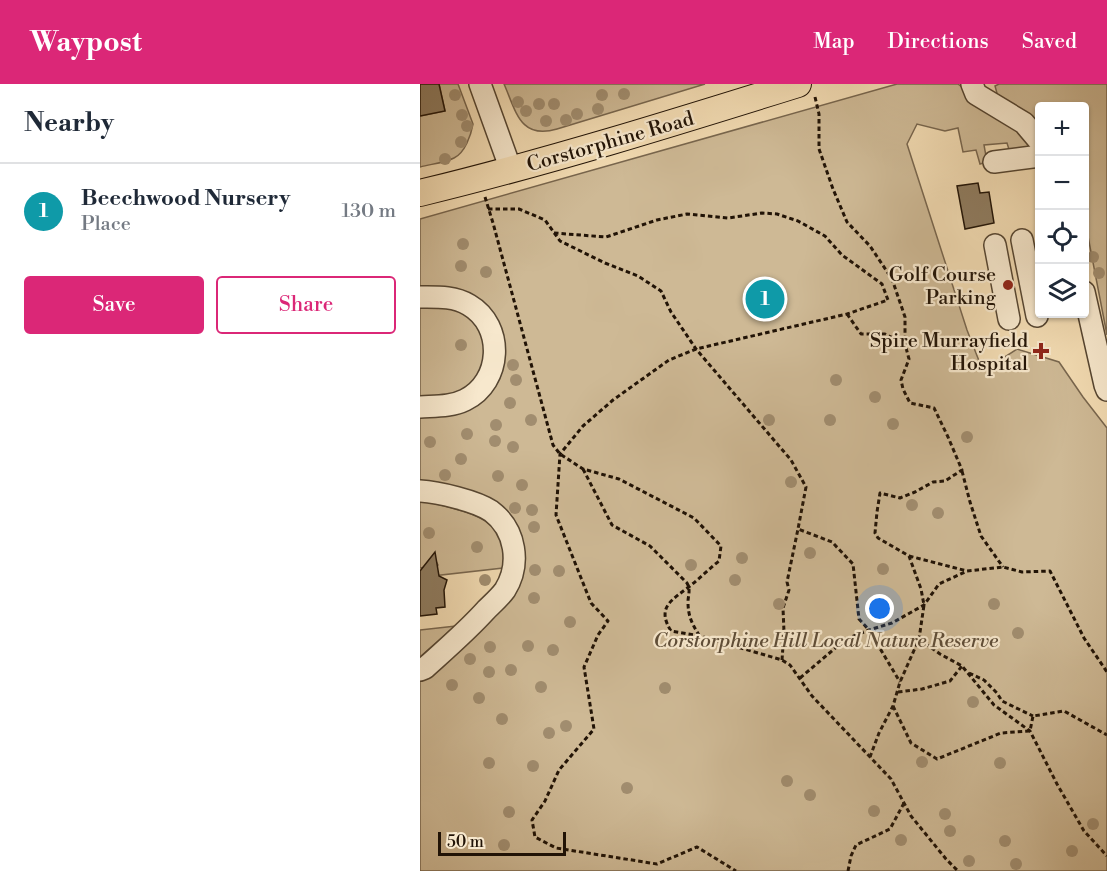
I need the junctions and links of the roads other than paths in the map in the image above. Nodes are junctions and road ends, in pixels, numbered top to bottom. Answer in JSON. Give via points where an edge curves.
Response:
{"nodes":[{"id":1,"x":480,"y":84,"type":"edge"},
{"id":2,"x":972,"y":84,"type":"edge"},
{"id":3,"x":806,"y":89,"type":"edge"},
{"id":4,"x":1035,"y":136,"type":"edge"},
{"id":5,"x":1035,"y":157,"type":"edge"},
{"id":6,"x":994,"y":162,"type":"dead end"},
{"id":7,"x":511,"y":170,"type":"junction"},
{"id":8,"x":420,"y":194,"type":"edge"},
{"id":9,"x":1023,"y":240,"type":"dead end"},
{"id":10,"x":995,"y":245,"type":"dead end"},
{"id":11,"x":1035,"y":285,"type":"edge"},
{"id":12,"x":1035,"y":289,"type":"edge"},
{"id":13,"x":1005,"y":294,"type":"junction"},
{"id":14,"x":420,"y":297,"type":"edge"},
{"id":15,"x":1089,"y":314,"type":"edge"},
{"id":16,"x":1010,"y":319,"type":"dead end"},
{"id":17,"x":1107,"y":390,"type":"edge"},
{"id":18,"x":420,"y":407,"type":"edge"},
{"id":19,"x":420,"y":491,"type":"edge"},
{"id":20,"x":420,"y":670,"type":"edge"}],
"edges":[{"from":1,"to":7,"type":"street"},
{"from":2,"to":4,"type":"street","via":[[976,94],[1024,123]]},
{"from":3,"to":7,"type":"main road","name":"Corstorphine Road"},
{"from":5,"to":6,"type":"street"},
{"from":7,"to":8,"type":"main road","name":"Corstorphine Road"},
{"from":9,"to":11,"type":"street"},
{"from":10,"to":13,"type":"street"},
{"from":12,"to":13,"type":"street"},
{"from":13,"to":16,"type":"street"},
{"from":14,"to":18,"type":"street","via":[[453,298],[470,306],[489,327],[495,354],[491,373],[466,400],[448,406]]},
{"from":15,"to":17,"type":"street"},
{"from":19,"to":20,"type":"street","via":[[490,511],[510,535],[515,554],[513,574],[504,591],[462,635]]}]}
